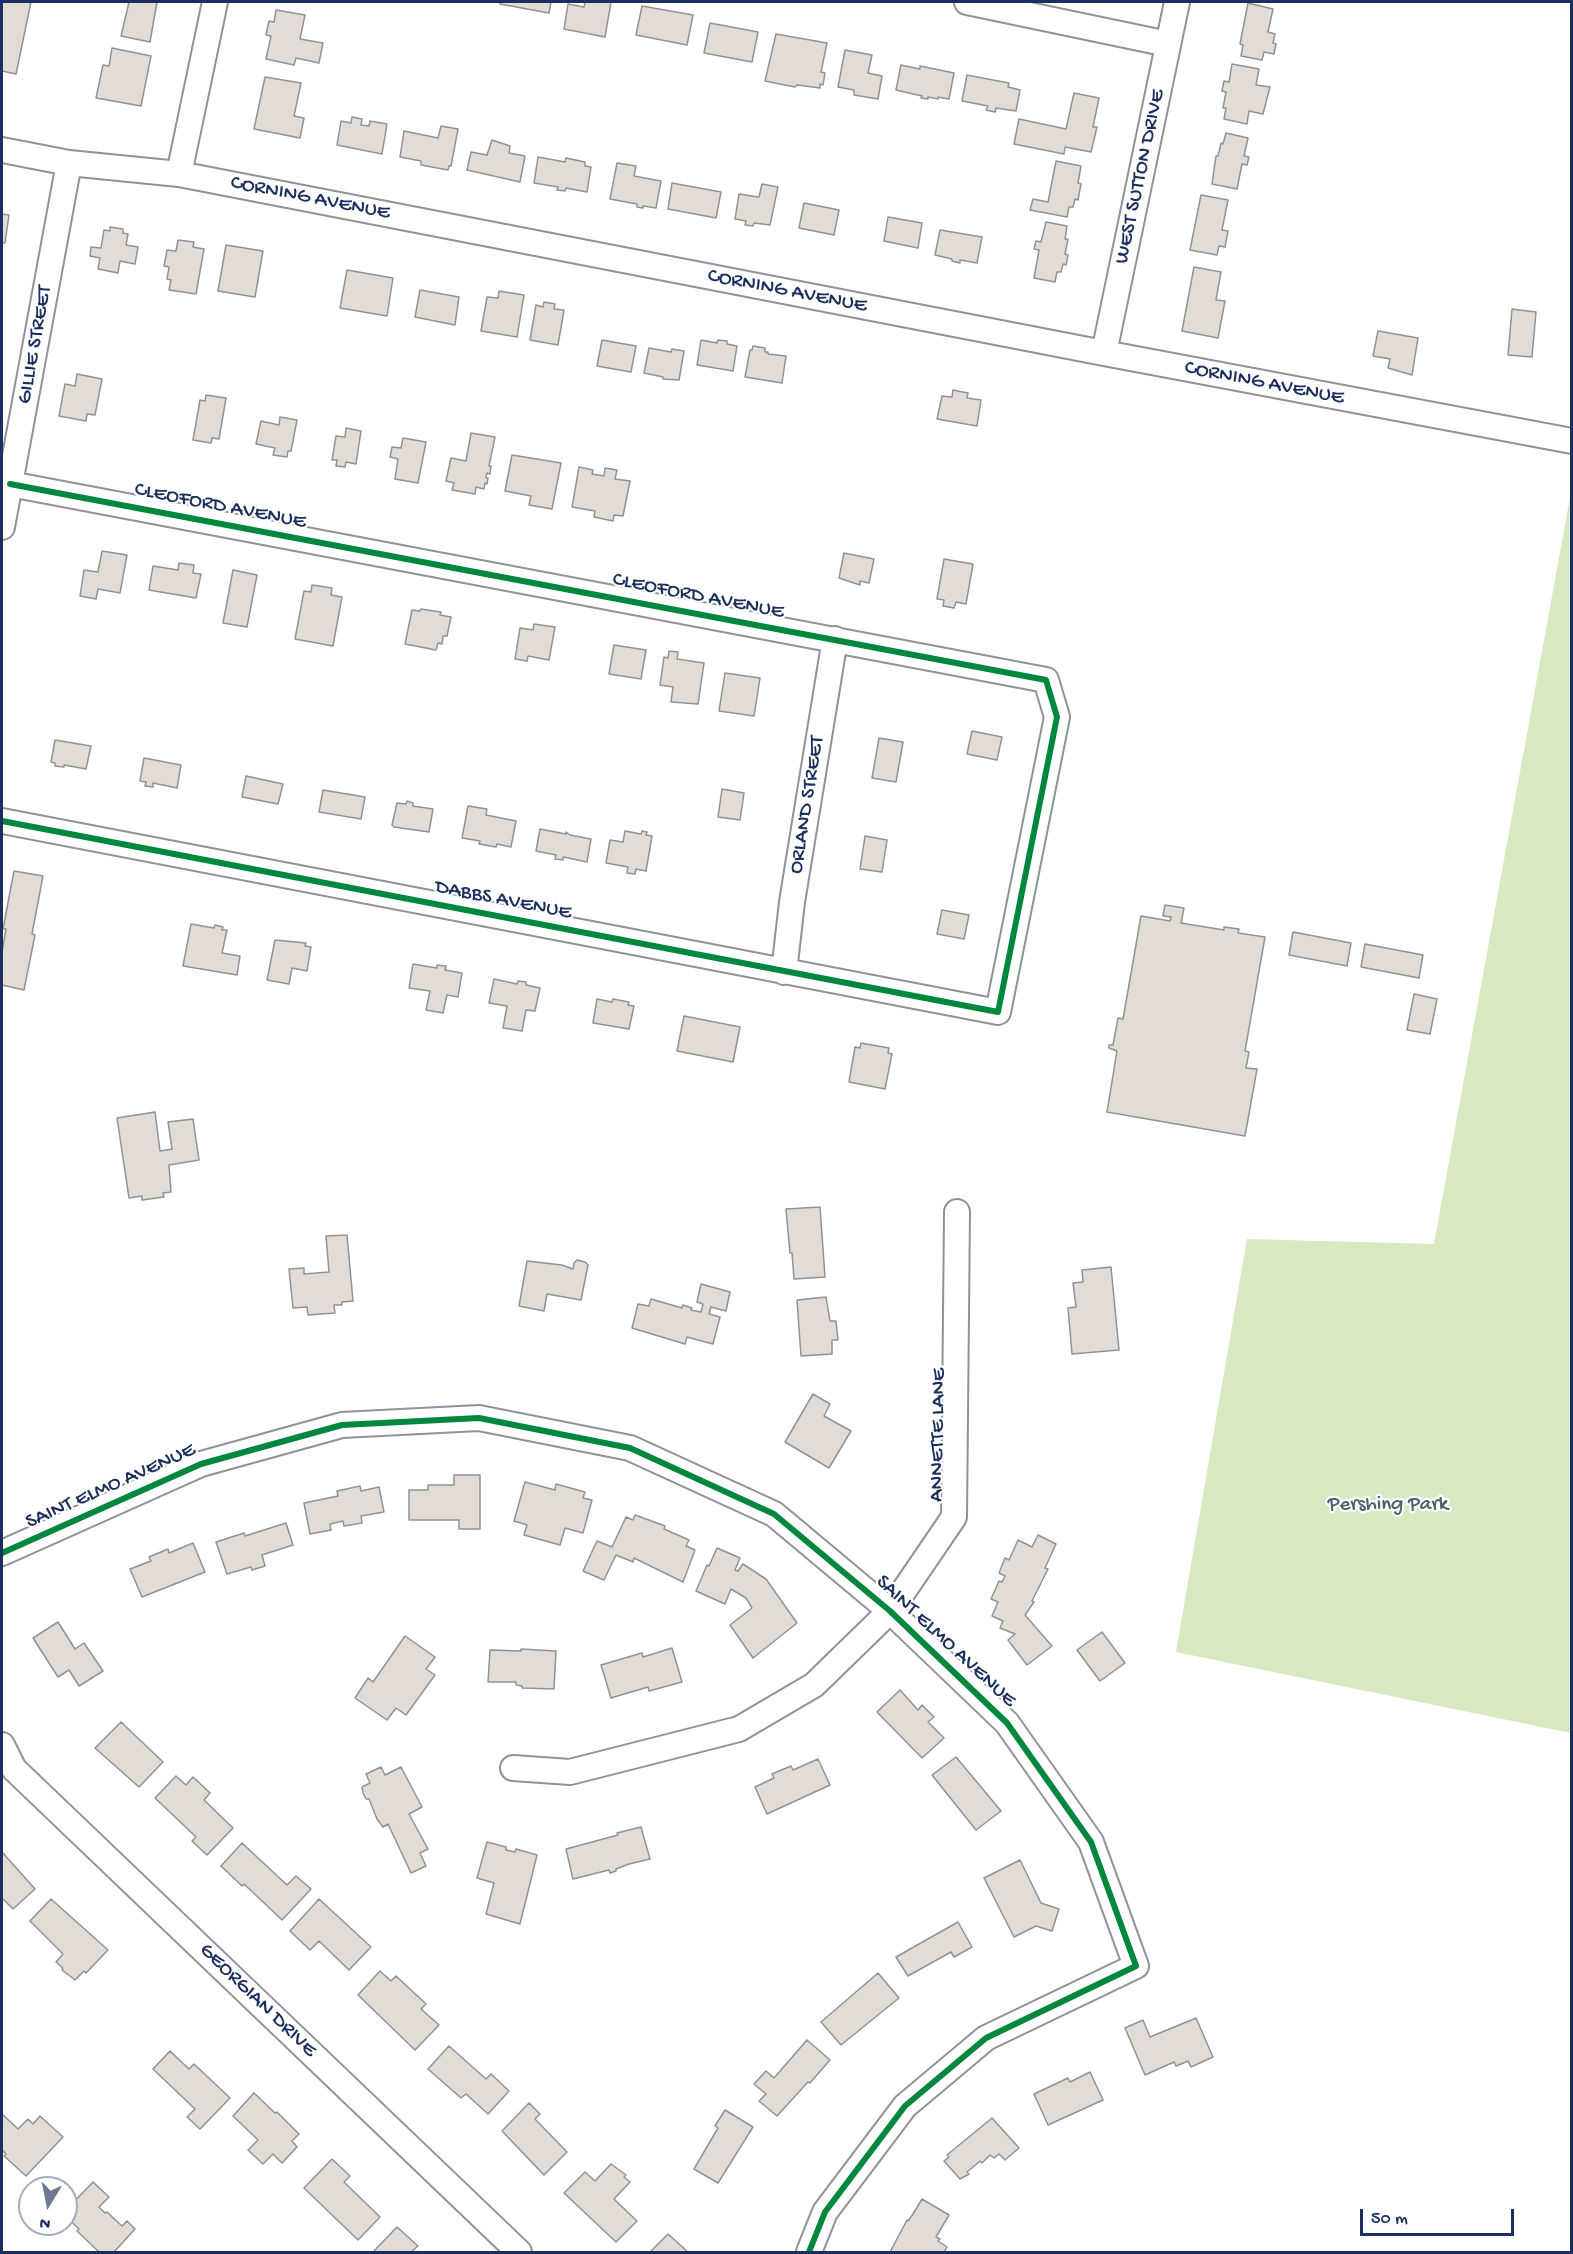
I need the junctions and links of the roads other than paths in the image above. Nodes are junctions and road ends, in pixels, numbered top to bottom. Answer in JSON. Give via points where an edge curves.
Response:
{"nodes":[{"id":1,"x":215,"y":2,"type":"edge"},
{"id":2,"x":968,"y":2,"type":"edge"},
{"id":3,"x":1177,"y":2,"type":"edge"},
{"id":4,"x":1168,"y":44,"type":"junction"},
{"id":5,"x":2,"y":150,"type":"edge"},
{"id":6,"x":69,"y":163,"type":"junction"},
{"id":7,"x":179,"y":174,"type":"junction"},
{"id":8,"x":1104,"y":354,"type":"junction"},
{"id":9,"x":1572,"y":441,"type":"edge"},
{"id":10,"x":10,"y":484,"type":"junction"},
{"id":11,"x":2,"y":527,"type":"edge"},
{"id":12,"x":835,"y":639,"type":"junction"},
{"id":13,"x":2,"y":821,"type":"edge"},
{"id":14,"x":784,"y":972,"type":"junction"},
{"id":15,"x":998,"y":1012,"type":"joint"},
{"id":16,"x":957,"y":1212,"type":"dead end"},
{"id":17,"x":2,"y":1553,"type":"edge"},
{"id":18,"x":890,"y":1611,"type":"junction"},
{"id":19,"x":2,"y":1745,"type":"edge"},
{"id":20,"x":513,"y":1768,"type":"dead end"},
{"id":21,"x":519,"y":2253,"type":"edge"},
{"id":22,"x":809,"y":2253,"type":"edge"}],
"edges":[{"from":1,"to":7,"type":"street"},
{"from":2,"to":4,"type":"street"},
{"from":3,"to":4,"type":"street","name":"WEST SUTTON DRIVE"},
{"from":4,"to":8,"type":"street","name":"WEST SUTTON DRIVE"},
{"from":5,"to":6,"type":"street","name":"CORNING AVENUE"},
{"from":6,"to":7,"type":"street","name":"CORNING AVENUE"},
{"from":6,"to":10,"type":"street","name":"GILLIE STREET"},
{"from":7,"to":8,"type":"street","name":"CORNING AVENUE"},
{"from":8,"to":9,"type":"street","name":"CORNING AVENUE"},
{"from":10,"to":11,"type":"street","name":"GILLIE STREET"},
{"from":10,"to":12,"type":"street","name":"CLEOFORD AVENUE"},
{"from":12,"to":14,"type":"street","name":"ORLAND STREET"},
{"from":12,"to":15,"type":"street","name":"CLEOFORD AVENUE","via":[[1046,680],[1057,717]]},
{"from":13,"to":14,"type":"street","name":"DABBS AVENUE"},
{"from":14,"to":15,"type":"street","name":"DABBS AVENUE"},
{"from":16,"to":18,"type":"street","name":"ANNETTE LANE","via":[[954,1517]]},
{"from":17,"to":18,"type":"street","name":"SAINT ELMO AVENUE","via":[[201,1464],[342,1425],[479,1418],[630,1448],[774,1514]]},
{"from":18,"to":20,"type":"street","name":"ANNETTE LANE","via":[[814,1685],[739,1729],[570,1772]]},
{"from":18,"to":22,"type":"street","name":"SAINT ELMO AVENUE","via":[[1007,1723],[1091,1842],[1136,1966],[986,2038],[904,2106],[825,2212]]},
{"from":19,"to":21,"type":"street","name":"GEORGIAN DRIVE","via":[[14,1769]]}]}
